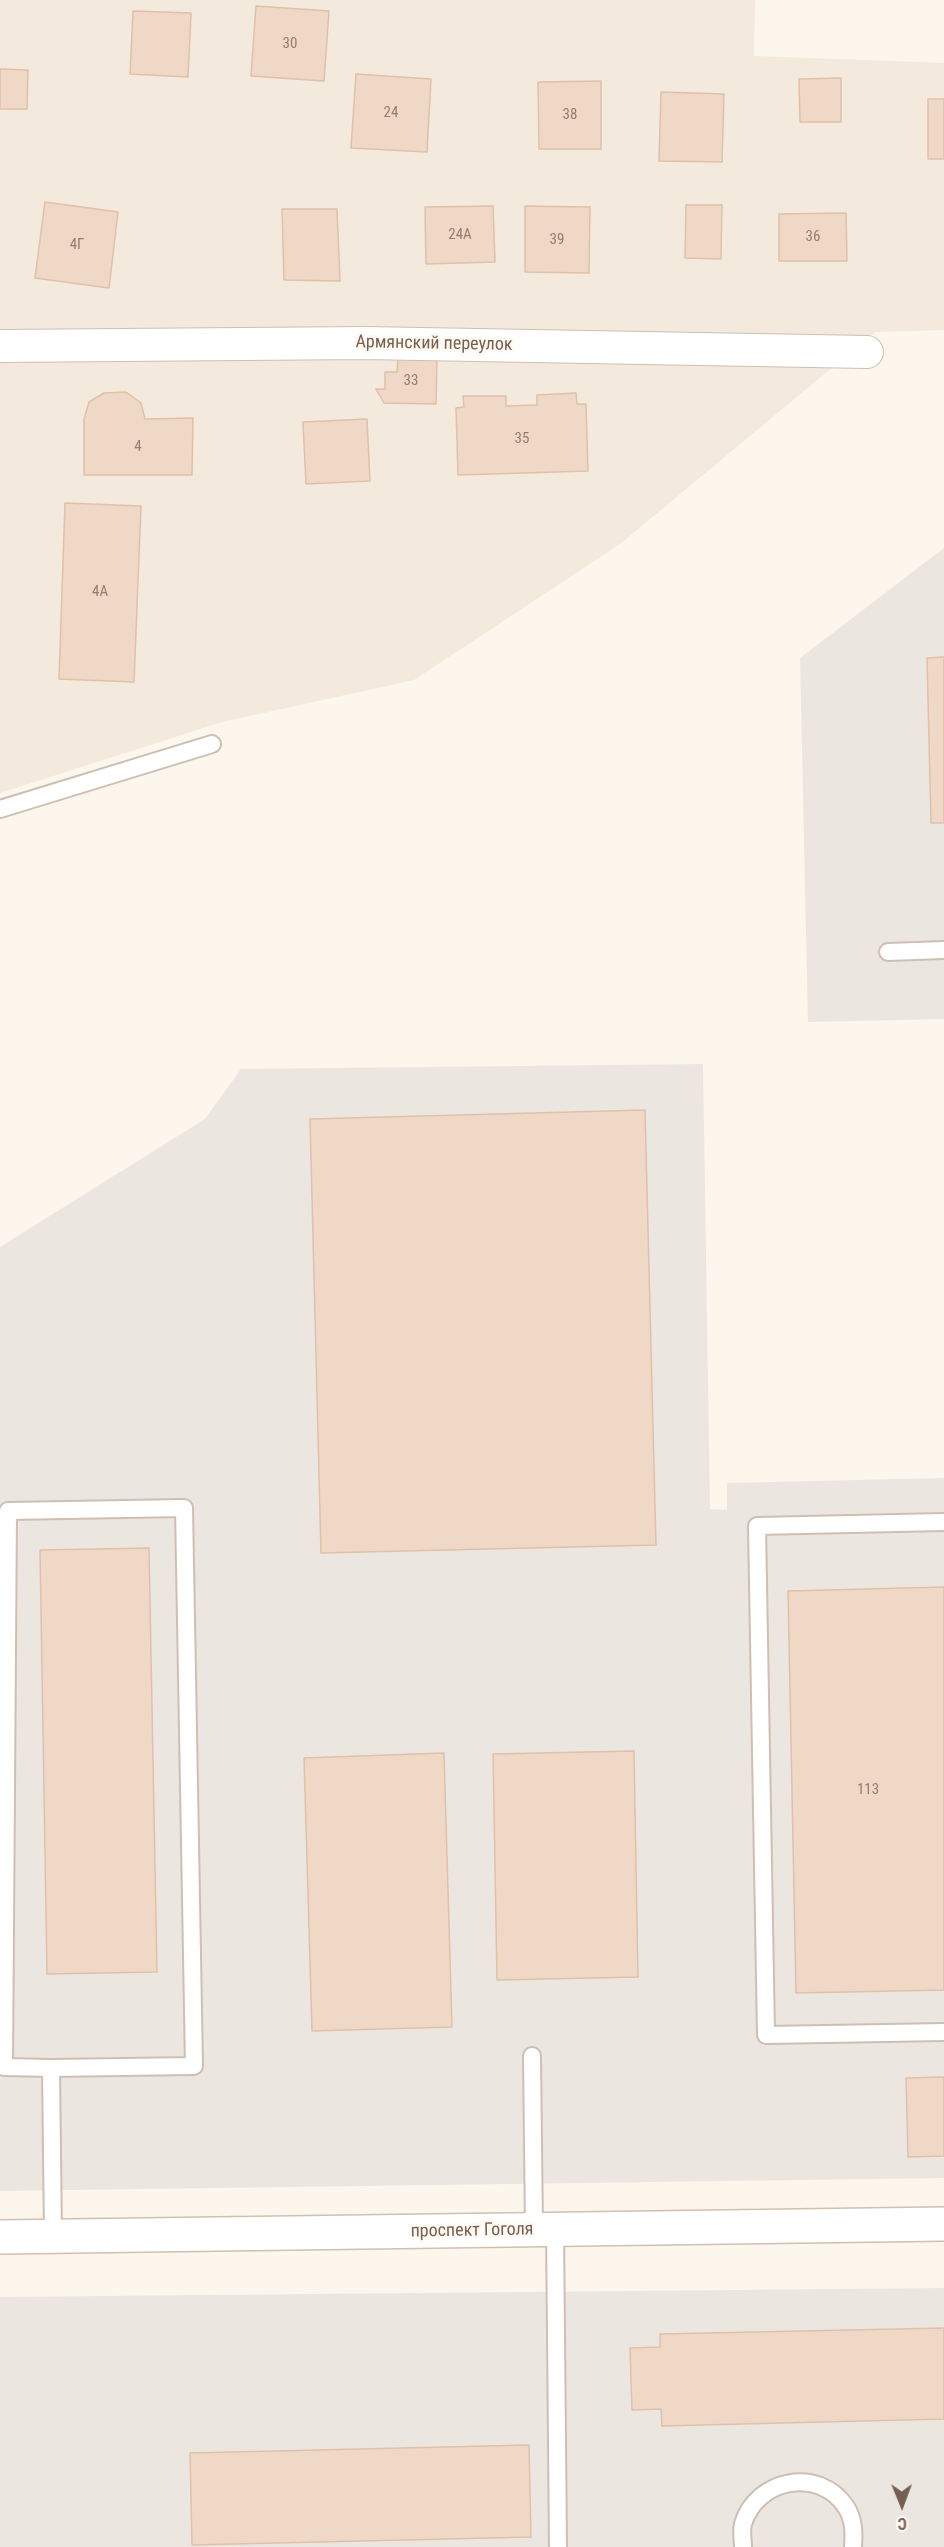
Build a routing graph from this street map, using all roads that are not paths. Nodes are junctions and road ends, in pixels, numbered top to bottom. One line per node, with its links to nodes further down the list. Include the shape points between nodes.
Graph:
1 (0, 346): 2 (street, Армянский переулок, via 365,343)
2 (867, 352)
3 (212, 744): 4 (lane)
4 (0, 809)
5 (944, 950): 6 (lane)
6 (888, 952)
7 (944, 1522): 8 (lane, via 757,1526 766,2035)
8 (944, 2032)
9 (532, 2056): 12 (lane)
10 (51, 2068): 10 (lane, via 4,2067 8,1511 184,1508 194,2066); 13 (lane)
11 (944, 2224): 12 (street, проспект Гоголя)
12 (544, 2230): 13 (street, проспект Гоголя); 15 (lane)
13 (53, 2236): 14 (street, проспект Гоголя)
14 (0, 2237)
15 (558, 2547)
16 (743, 2547): 17 (lane, via 743,2525 752,2505 768,2489 788,2482 810,2482 830,2491 846,2507 854,2527)
17 (854, 2547)

